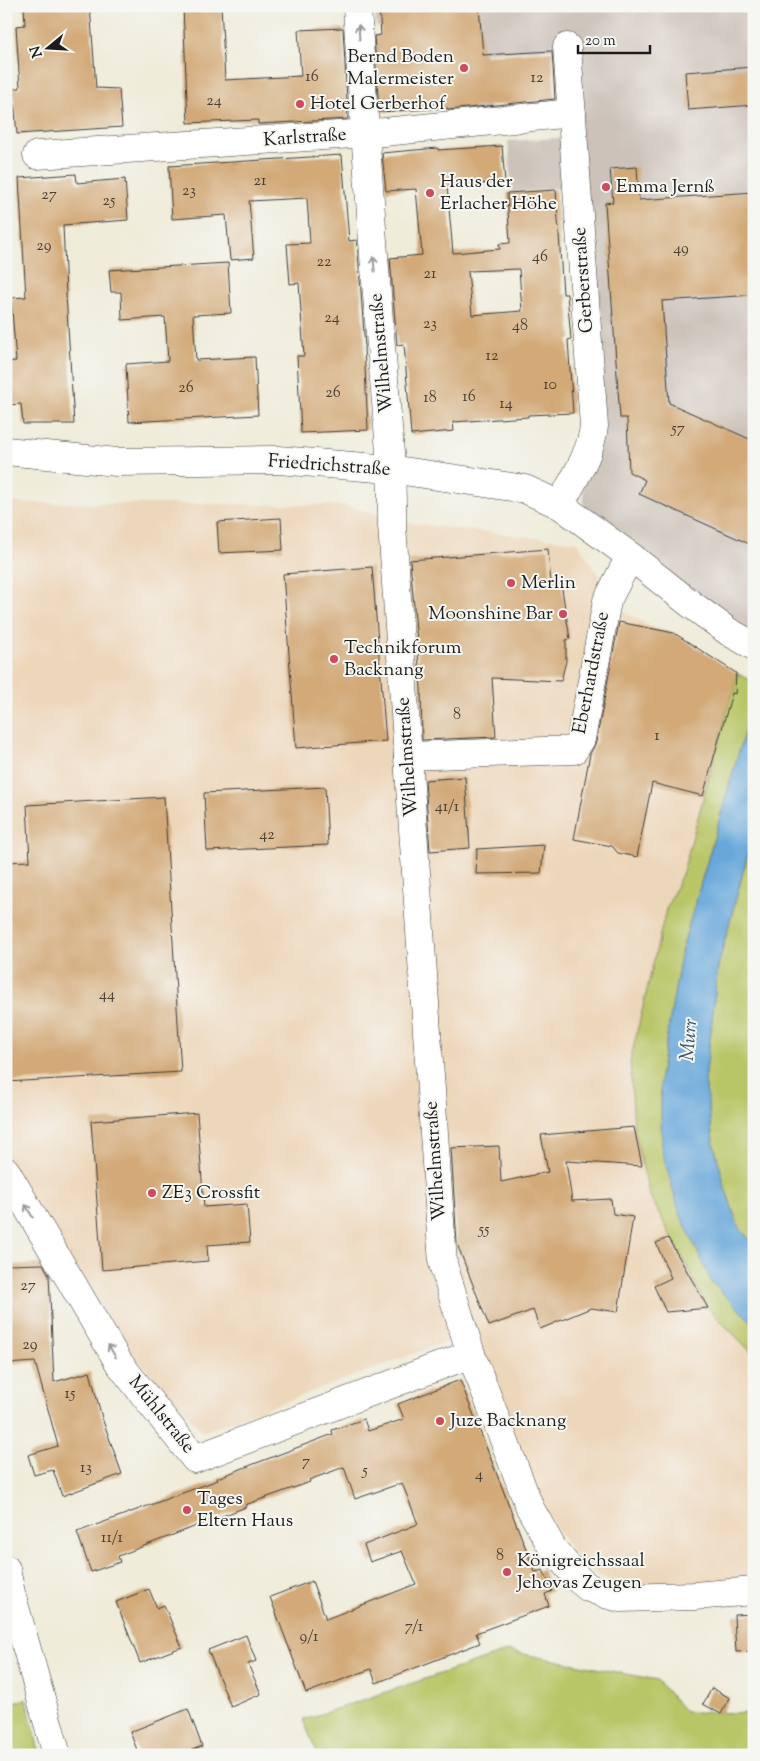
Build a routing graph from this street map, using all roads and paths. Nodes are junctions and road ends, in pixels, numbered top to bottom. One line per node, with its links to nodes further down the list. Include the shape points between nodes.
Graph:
1 (357, 6): 4 (street, Wilhelmstraße, one-way to 1)
2 (567, 47): 3 (street, Gerberstraße)
3 (572, 113): 4 (street, Karlstraße); 8 (street, Gerberstraße, via 594,426 593,437 579,470)
4 (364, 134): 5 (street, Karlstraße); 7 (street, Wilhelmstraße, one-way to 4)
5 (37, 155)
6 (6, 451): 7 (street, Friedrichstraße, via 117,462 278,460)
7 (390, 469): 8 (street, Friedrichstraße, via 525,490); 11 (street, Wilhelmstraße)
8 (560, 505): 9 (street, Friedrichstraße)
9 (630, 556): 10 (street, Friedrichstraße, via 729,632); 11 (street, Eberhardstraße, via 606,601 581,739 574,750)
10 (754, 646)
11 (408, 756): 13 (street, Wilhelmstraße, via 443,1264)
12 (6, 1171): 13 (street, Mühlstraße, one-way to 12, via 195,1459 119,1363)
13 (471, 1354): 15 (street, Wilhelmstraße, via 530,1508 553,1549 579,1580 590,1588 620,1598)
14 (6, 1568): 16 (street)
15 (754, 1591)
16 (57, 1755)

